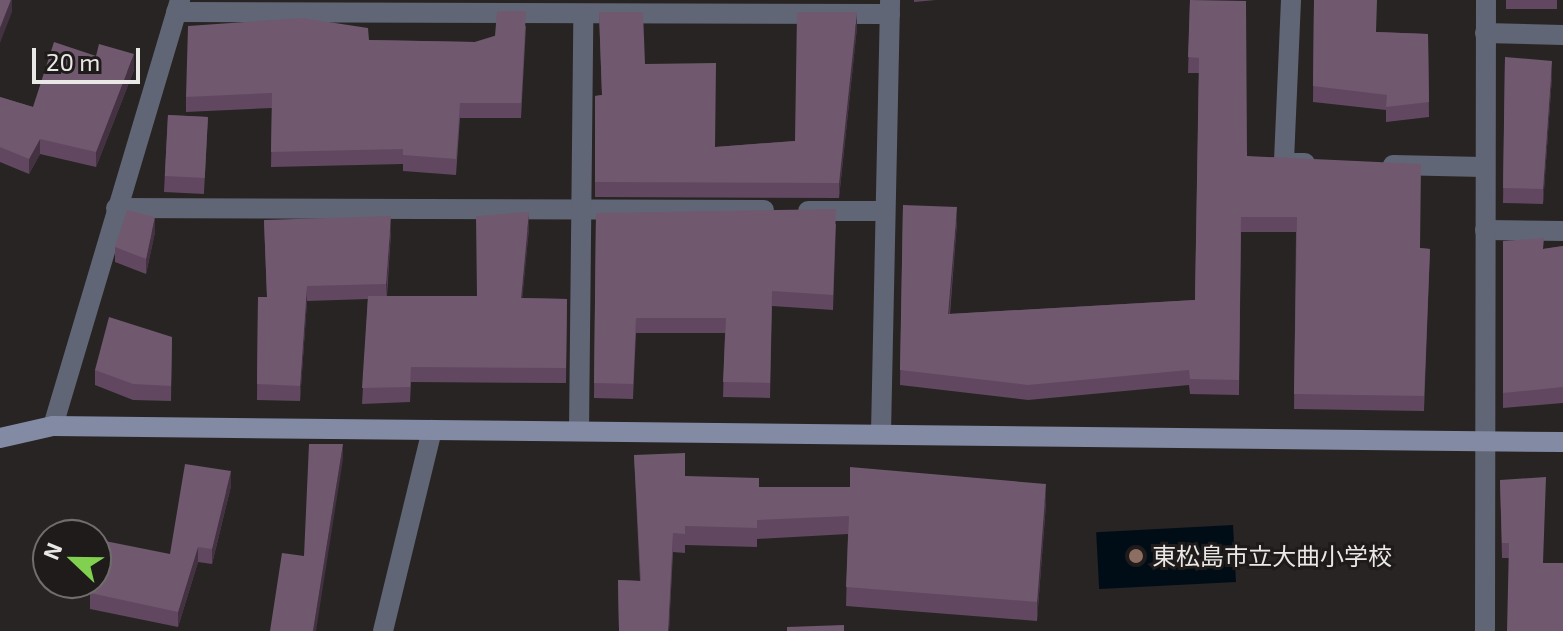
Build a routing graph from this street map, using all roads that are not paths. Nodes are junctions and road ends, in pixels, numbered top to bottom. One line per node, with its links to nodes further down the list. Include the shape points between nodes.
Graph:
1 (1291, 0): 8 (street, via 1284,163)
2 (1486, 0): 6 (street)
3 (178, 6): 5 (street); 11 (street)
4 (890, 7): 5 (street); 13 (street)
5 (583, 18): 12 (street)
6 (1485, 33): 7 (street); 10 (street)
7 (1563, 35)
8 (1330, 164)
9 (1376, 165): 10 (street)
10 (1483, 167): 14 (street)
11 (116, 208): 12 (street); 16 (street)
12 (580, 210): 13 (street); 18 (street)
13 (885, 211): 19 (street)
14 (1485, 230): 15 (street); 21 (street)
15 (1563, 231)
16 (53, 426): 17 (street); 20 (street)
17 (432, 430): 18 (street); 23 (street)
18 (579, 431): 19 (street)
19 (881, 433): 21 (street)
20 (0, 438)
21 (1488, 441): 22 (street); 24 (street)
22 (1563, 442)
23 (383, 631)
24 (1485, 631)

